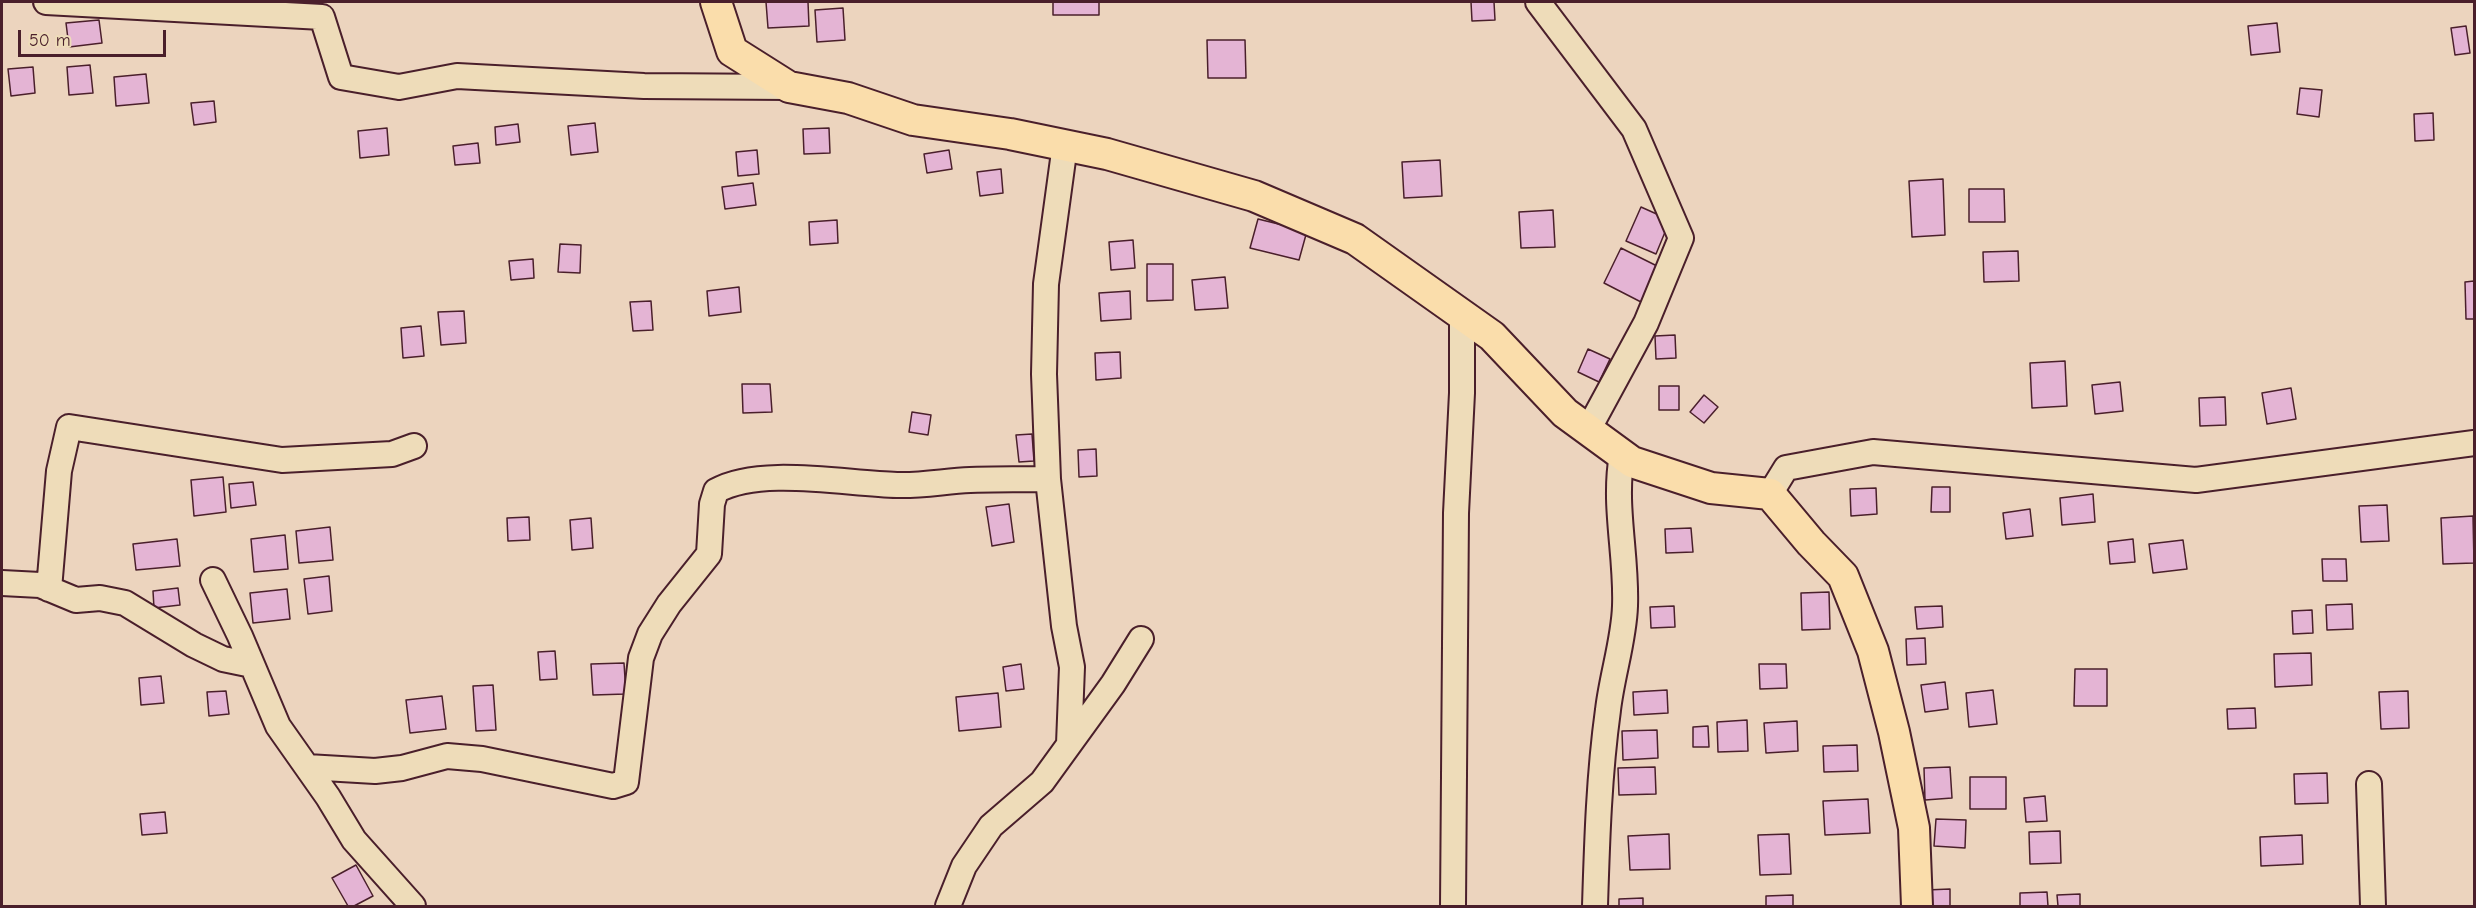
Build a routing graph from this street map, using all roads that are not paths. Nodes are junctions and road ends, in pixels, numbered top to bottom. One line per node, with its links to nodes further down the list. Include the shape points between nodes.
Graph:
1 (46, 2): 4 (street, via 322,17 340,77 399,87 457,76 644,86)
2 (716, 2): 4 (main road, via 732,51)
3 (1538, 2): 7 (street, via 1634,129 1681,238 1646,322)
4 (789, 87): 5 (main road, via 848,98 914,120)
5 (1065, 145): 6 (main road, via 1254,196 1355,238); 11 (street, via 1046,284)
6 (1462, 314): 7 (main road, via 1492,336 1565,413); 23 (street)
7 (1588, 430): 10 (main road)
8 (2475, 443): 12 (street, via 2196,480 1874,452 1786,468)
9 (414, 446): 15 (street, via 392,454 282,459 69,427 59,471)
10 (1622, 455): 12 (main road, via 1632,462 1712,488); 24 (street, via 1619,474 1625,606 1607,711)
11 (1048, 479): 18 (street, via 1072,667); 19 (street, via 898,486 819,479 753,479 716,491 709,554 669,604 650,634 641,658 626,782 613,786 482,759 447,756 375,771)
12 (1770, 494): 25 (main road, via 1844,576 1873,651 1914,828)
13 (213, 580): 17 (street)
14 (2, 583): 15 (street)
15 (49, 589): 17 (street, via 76,600 100,598 125,603 194,645 223,659)
16 (1141, 639): 18 (street)
17 (252, 665): 19 (street, via 278,726)
18 (1069, 744): 22 (street, via 1042,782 991,826 964,866)
19 (307, 767): 21 (street, via 354,840)
20 (2369, 784): 26 (street)
21 (413, 906)
22 (948, 906)
23 (1453, 906)
24 (1595, 906)
25 (1917, 906)
26 (2373, 906)

